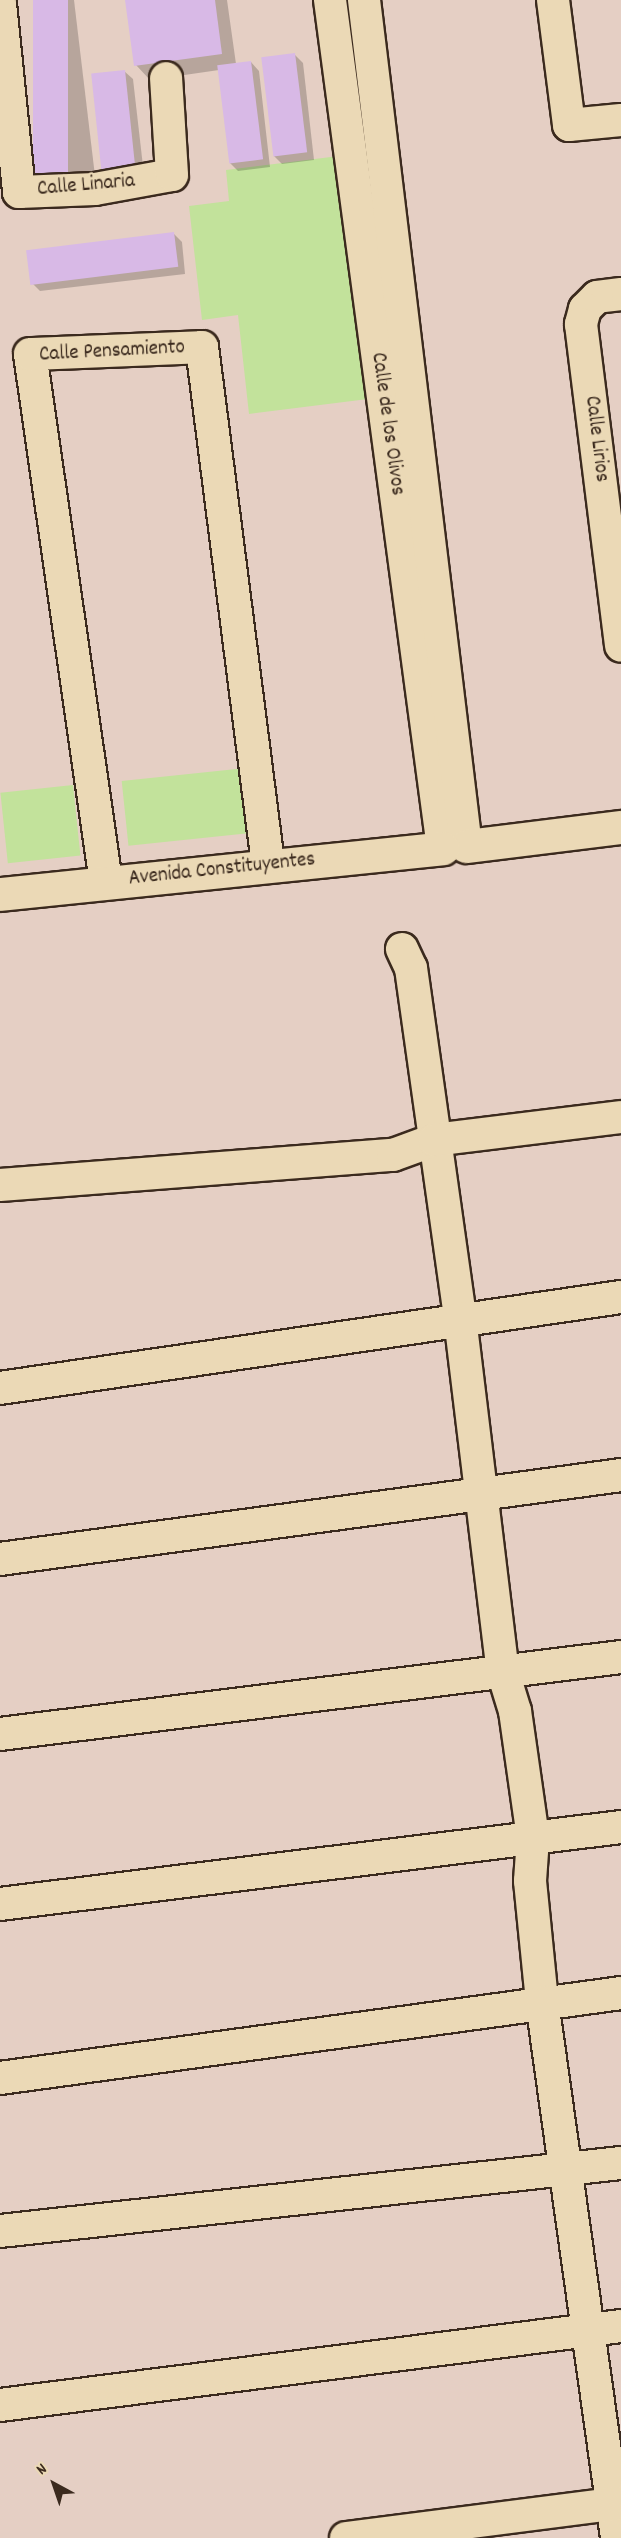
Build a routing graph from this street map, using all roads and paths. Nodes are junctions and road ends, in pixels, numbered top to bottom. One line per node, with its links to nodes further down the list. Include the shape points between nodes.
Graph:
1 (330, 0): 10 (street, Calle de los Olivos)
2 (364, 0): 10 (street, Calle de los Olivos)
3 (553, 0): 6 (street, via 569,125)
4 (0, 4): 5 (street, Calle Linaria, via 19,192 95,189 172,175)
5 (166, 78)
6 (621, 120)
7 (621, 294): 8 (street, Calle Lirios, via 597,297 585,309 582,324)
8 (621, 646)
9 (621, 827): 10 (main road, Avenida Constituyentes)
10 (454, 847): 11 (main road, Avenida Constituyentes)
11 (268, 864): 12 (main road, Avenida Constituyentes); 12 (street, Calle Pensamiento, via 202,347 30,354)
12 (106, 882): 13 (main road, Avenida Constituyentes)
13 (0, 894)
14 (402, 949): 16 (street, via 411,968)
15 (621, 1117): 16 (street)
16 (434, 1140): 17 (street, via 393,1155); 19 (street)
17 (0, 1185)
18 (621, 1297): 19 (street)
19 (460, 1317): 20 (street); 22 (street)
20 (0, 1388)
21 (621, 1475): 22 (street)
22 (481, 1493): 23 (street); 25 (street)
23 (0, 1559)
24 (621, 1657): 25 (street)
25 (503, 1672): 26 (street); 28 (street, via 515,1711)
26 (0, 1734)
27 (621, 1827): 28 (street)
28 (533, 1838): 29 (street); 31 (street, via 530,1881)
29 (0, 1904)
30 (621, 1994): 31 (street)
31 (542, 2002): 32 (street); 34 (street)
32 (0, 2078)
33 (621, 2163): 34 (street)
34 (567, 2168): 35 (street); 37 (street)
35 (0, 2231)
36 (621, 2326): 37 (street)
37 (589, 2329): 38 (street); 39 (street)
38 (0, 2404)
39 (617, 2503): 40 (street); 41 (street)
40 (346, 2538)
41 (617, 2538)

